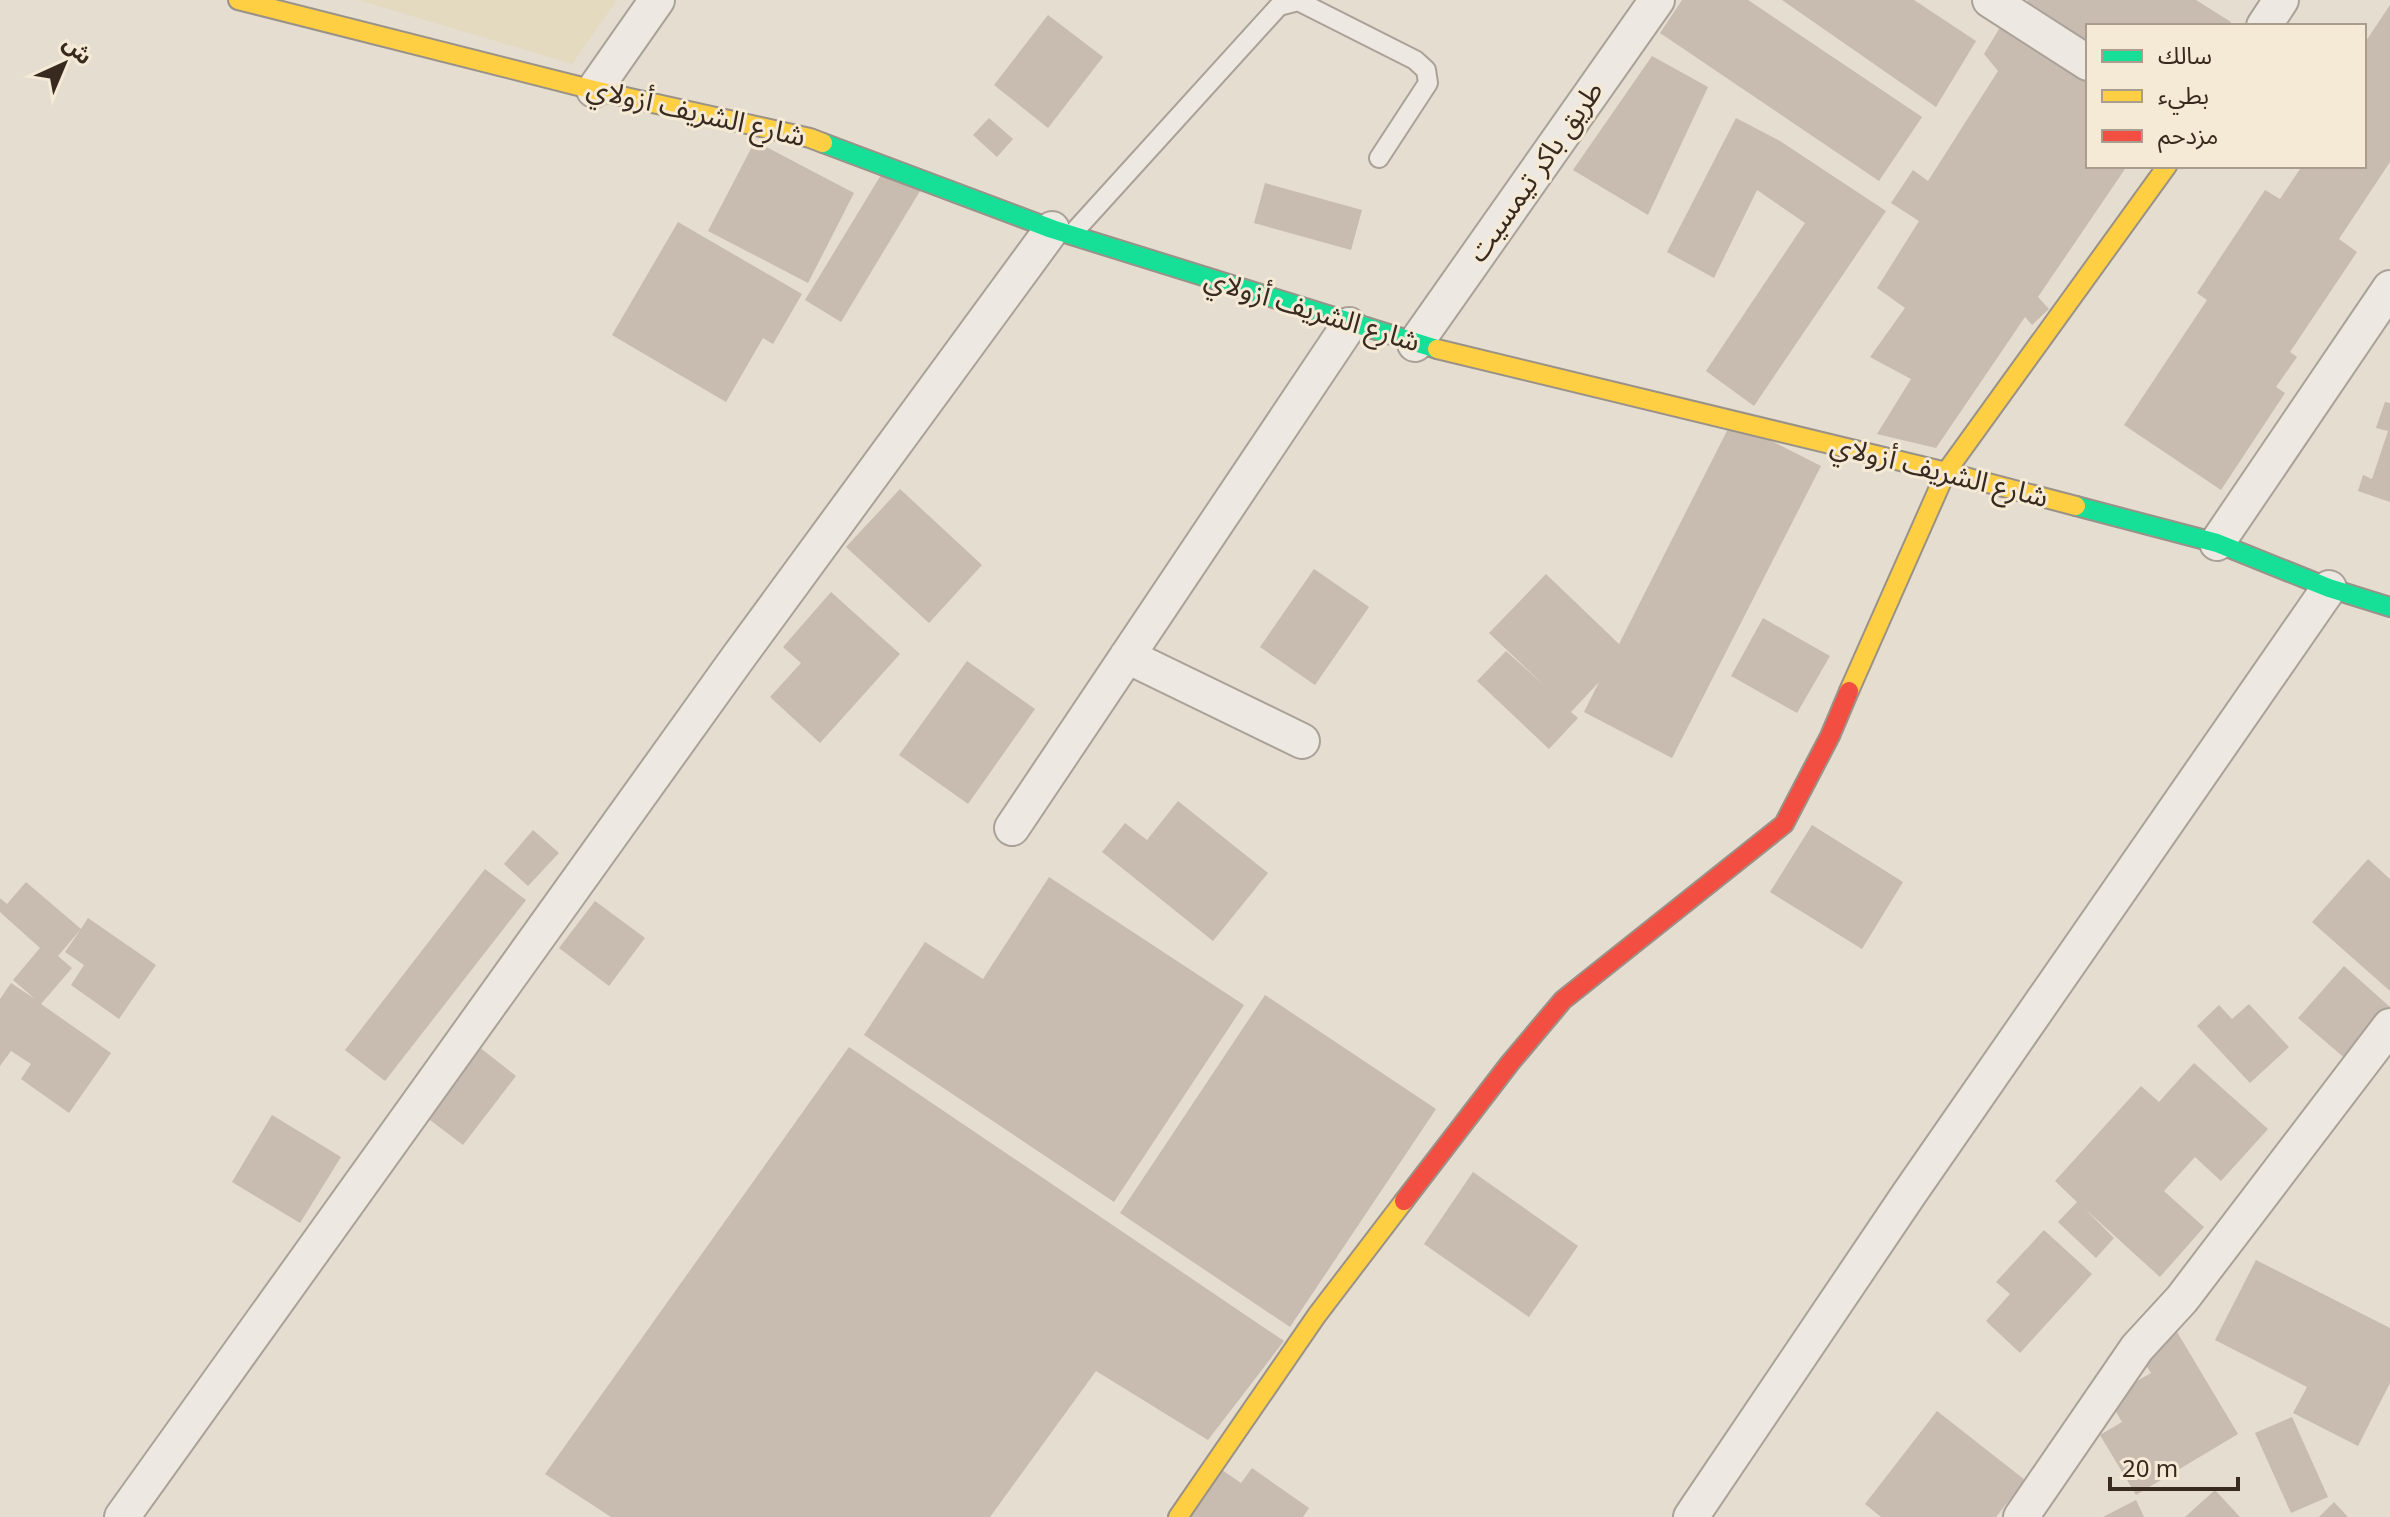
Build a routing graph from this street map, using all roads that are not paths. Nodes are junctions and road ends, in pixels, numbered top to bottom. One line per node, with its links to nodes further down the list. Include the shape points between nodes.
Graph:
1 (238, 0): 8 (street, شارع الشريف أزولاي)
2 (657, 0): 8 (street)
3 (1657, 0): 15 (street, طريق باكر تيمسيت)
4 (1990, 0): 7 (street)
5 (2281, 0): 6 (street)
6 (2265, 24)
7 (2086, 62)
8 (594, 90): 11 (street, شارع الشريف أزولاي, via 810,138)
9 (1379, 158): 11 (lane, via 1428,83 1426,70 1298,1 1279,6)
10 (2166, 168): 16 (street)
11 (1062, 231): 13 (street, شارع الشريف أزولاي); 24 (street, via 737,659)
12 (2390, 288): 14 (street)
13 (1349, 325): 15 (street, شارع الشريف أزولاي); 20 (street)
14 (2379, 325): 17 (street)
15 (1415, 344): 16 (street, شارع الشريف أزولاي)
16 (1946, 472): 17 (street, شارع الشريف أزولاي); 25 (street, via 1830,736 1784,824 1563,1000 1317,1315)
17 (2217, 543): 18 (street, شارع الشريف أزولاي)
18 (2329, 588): 19 (street, شارع الشريف أزولاي); 26 (street)
19 (2390, 607)
20 (1127, 656): 21 (street); 22 (street)
21 (1302, 741)
22 (1012, 828)
23 (2390, 1026): 27 (street, via 2182,1299 2137,1348)
24 (122, 1517)
25 (1178, 1517)
26 (1691, 1517)
27 (2021, 1517)

